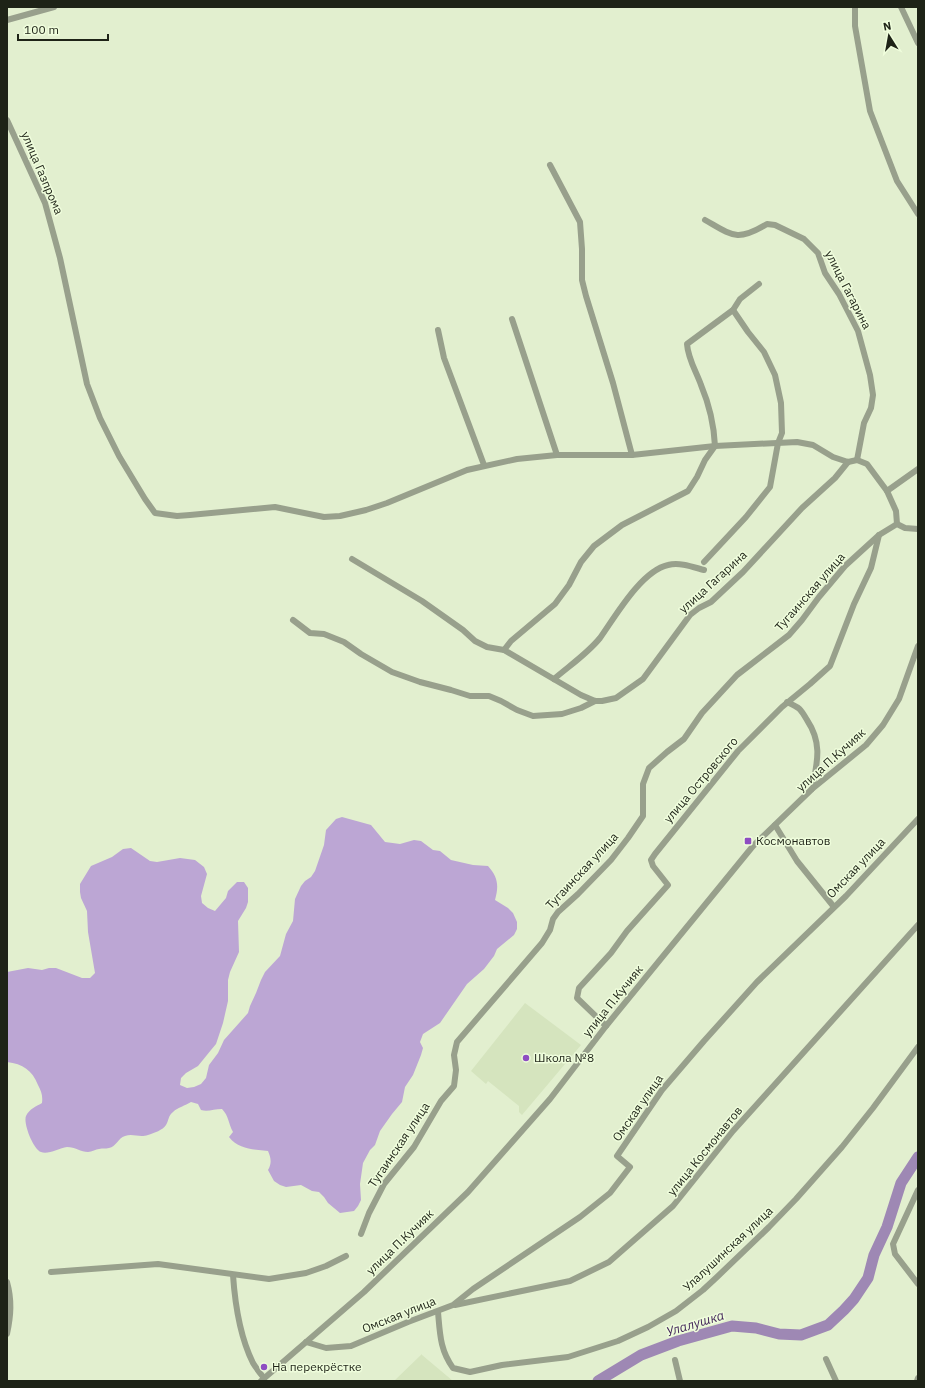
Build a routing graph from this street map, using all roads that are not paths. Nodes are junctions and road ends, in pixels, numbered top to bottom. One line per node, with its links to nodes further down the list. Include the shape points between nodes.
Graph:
1 (54, 7): 4 (street)
2 (855, 7): 8 (street, via 855,26 870,111 897,181)
3 (901, 7): 5 (street)
4 (7, 20)
5 (918, 43)
6 (7, 120): 20 (street, улица Газпрома, via 45,203 60,258 87,384 119,456 155,513 178,516 275,506 324,517 340,516 387,503 442,479)
7 (550, 165): 17 (street, via 580,222 582,280)
8 (918, 214)
9 (705, 220): 18 (street, улица Гагарина, via 731,235 738,236 767,224 775,225 804,239 818,254 825,273 858,331 870,375 873,395 871,408 864,423)
10 (759, 284): 11 (street, via 740,299)
11 (733, 310): 14 (street, via 764,352 775,375 781,403 782,433); 15 (street, via 687,344 687,353 708,406)
12 (512, 319): 16 (street)
13 (438, 330): 20 (street, via 444,358)
14 (778, 443): 15 (street); 19 (street, via 797,442 813,445 833,457); 27 (street, via 770,487)
15 (715, 446): 17 (street); 31 (street, via 688,491 622,525 594,546 555,604)
16 (557, 455): 17 (street); 20 (street)
17 (632, 455)
18 (857, 460): 19 (street); 22 (street, via 867,464)
19 (848, 462): 33 (street, улица Гагарина, via 743,572 711,602 690,615 642,680 616,698)
20 (484, 465)
21 (918, 468): 22 (street)
22 (887, 491): 23 (street, via 896,511)
23 (897, 524): 24 (street); 25 (street, Тугаинская улица)
24 (918, 530)
25 (879, 535): 34 (street, улица Островского, via 871,568 830,666); 43 (street, Тугаинская улица, via 845,566 790,635 737,675 702,713 684,739 649,768 643,784 644,816 611,860 558,912 542,943 457,1042 454,1055 454,1086 441,1101 414,1147 384,1184)
26 (352, 559): 31 (street, via 422,601 475,640 487,647)
27 (704, 562)
28 (704, 570): 32 (street, via 688,565 668,565 652,572 625,601 599,639)
29 (293, 620): 33 (street, улица Гагарина, via 310,632 324,634 344,642 392,672 470,696 489,696 533,716 562,714)
30 (918, 646): 35 (street, улица П.Кучияк, via 900,699 883,725 866,745)
31 (504, 650): 32 (street)
32 (554, 679): 33 (street)
33 (595, 701)
34 (787, 702): 35 (street, via 799,707 812,727 818,743); 40 (street, улица Островского, via 738,751 651,860 652,866 668,885 579,988 576,998)
35 (812, 790): 37 (street, улица П.Кучияк)
36 (918, 819): 38 (street, Омская улица)
37 (775, 824): 38 (street, via 797,861); 40 (street, улица П.Кучияк, via 753,846)
38 (834, 907): 49 (street, Омская улица, via 757,982 662,1090 617,1156 630,1167 610,1193)
39 (918, 924): 49 (street, улица Космонавтов, via 733,1131 673,1206 609,1262 570,1281)
40 (606, 1026): 52 (street, улица П.Кучияк, via 550,1099 468,1192 364,1292)
41 (918, 1047): 50 (street, Улалушинская улица, via 842,1147 769,1227 703,1290 648,1328 568,1358 502,1364 470,1372 453,1368 446,1358 441,1343)
42 (918, 1190): 48 (street, via 893,1244 895,1254)
43 (361, 1234)
44 (346, 1256): 46 (street, via 306,1272 268,1279)
45 (51, 1272): 46 (street, via 158,1264)
46 (233, 1275): 56 (street, via 243,1338)
47 (7, 1282): 51 (street, via 11,1314)
48 (918, 1284)
49 (454, 1305): 50 (street, Омская улица)
50 (438, 1312): 52 (street, Омская улица, via 350,1346 326,1348)
51 (7, 1334)
52 (306, 1342): 56 (street, улица П.Кучияк)
53 (826, 1359): 58 (street)
54 (675, 1360): 57 (street)
55 (918, 1378): 59 (street)
56 (262, 1380)
57 (680, 1381)
58 (836, 1381)
59 (917, 1381)

